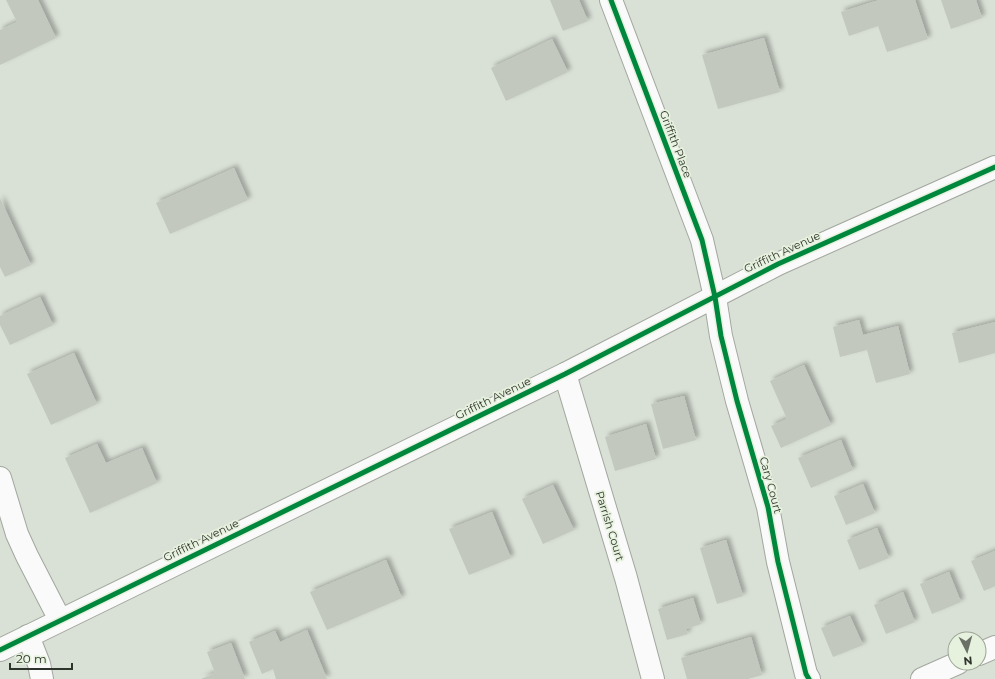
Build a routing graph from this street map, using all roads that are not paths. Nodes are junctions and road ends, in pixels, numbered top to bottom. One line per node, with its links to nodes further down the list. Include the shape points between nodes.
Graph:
1 (611, 0): 3 (street, Griffith Place, via 702,240)
2 (995, 166): 3 (street, Griffith Avenue, via 778,264)
3 (715, 297): 4 (street, Griffith Avenue); 12 (street, Cary Court, via 736,401 768,507 778,562)
4 (565, 374): 6 (street, Griffith Avenue); 11 (street, Parrish Court, via 626,578)
5 (0, 478): 6 (street, via 17,534)
6 (60, 620): 7 (street, Griffith Avenue)
7 (28, 636): 8 (street, Griffith Avenue); 10 (street)
8 (0, 650)
9 (947, 668): 13 (street)
10 (42, 679)
11 (653, 679)
12 (809, 679)
13 (922, 679)

